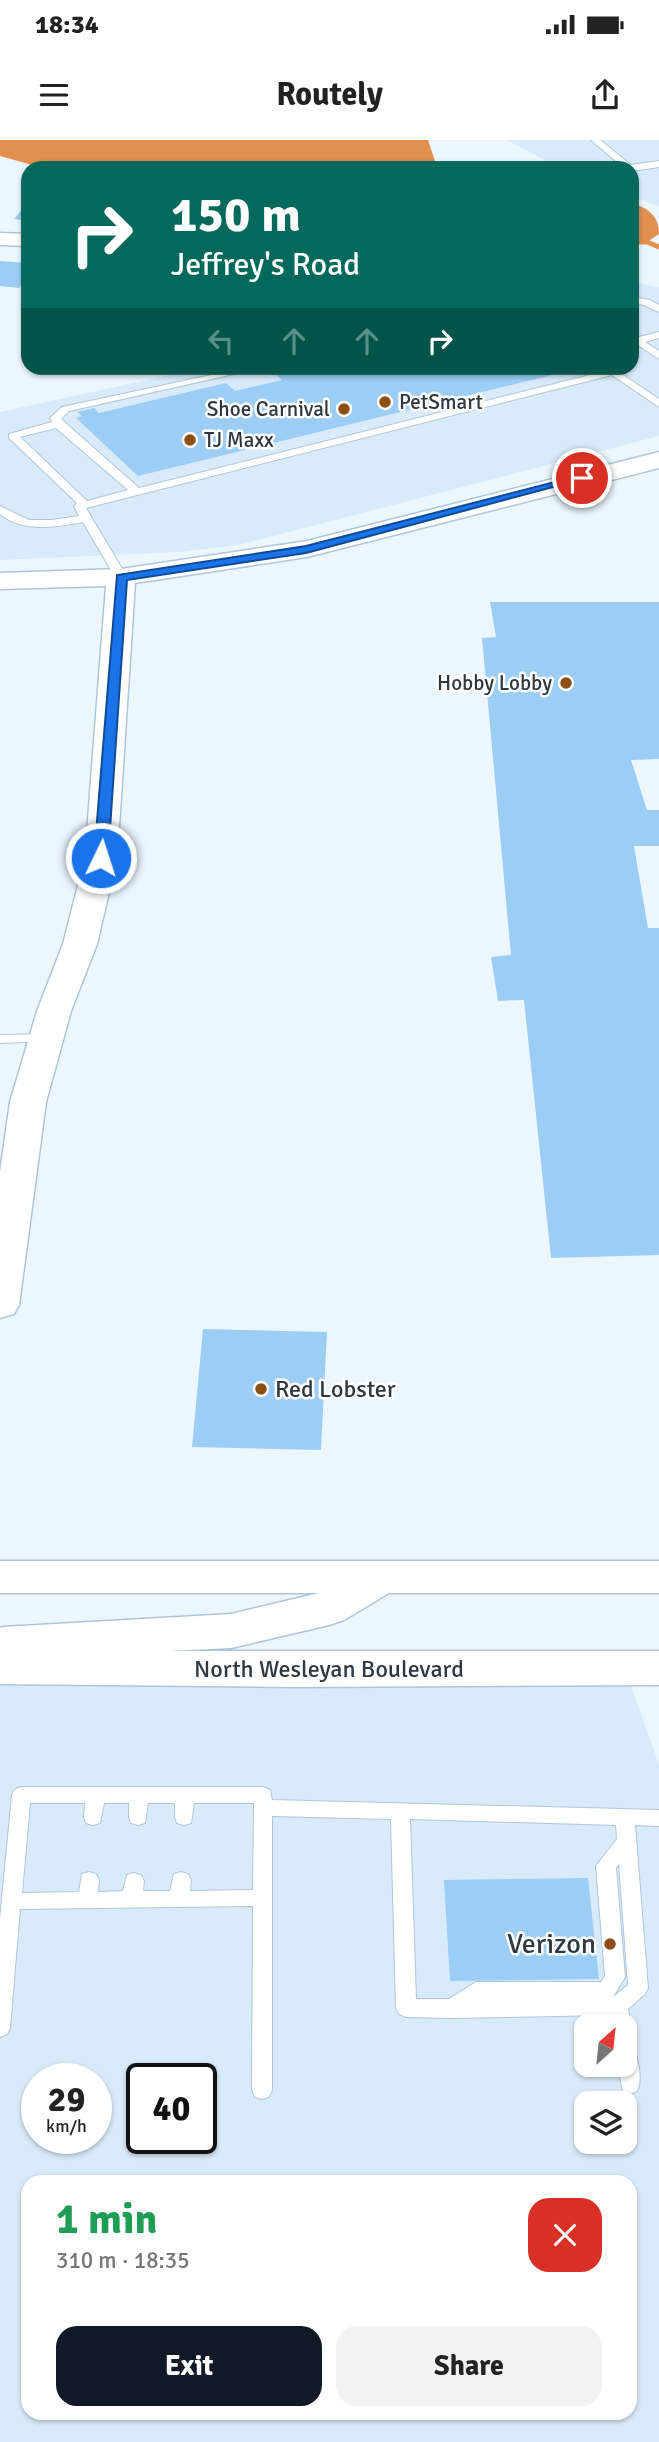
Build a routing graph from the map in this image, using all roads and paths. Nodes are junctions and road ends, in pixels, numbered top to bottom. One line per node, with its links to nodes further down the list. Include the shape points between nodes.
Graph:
1 (594, 140): 2 (lane)
2 (622, 161)
3 (659, 164): 4 (lane)
4 (645, 166): 5 (lane); 6 (lane)
5 (639, 167)
6 (659, 175)
7 (0, 239): 8 (street)
8 (21, 240)
9 (639, 301): 10 (lane)
10 (659, 309)
11 (659, 335): 12 (lane)
12 (639, 338)
13 (639, 342): 14 (lane)
14 (659, 356)
15 (224, 375): 21 (lane, via 66,409 57,414)
16 (592, 375): 23 (lane)
17 (618, 375): 19 (lane)
18 (659, 388): 19 (lane)
19 (643, 392): 20 (lane)
20 (659, 404)
21 (58, 424): 23 (lane); 24 (lane, via 13,436)
22 (659, 460): 26 (main road, via 306,549)
23 (138, 493): 24 (lane)
24 (85, 511): 25 (lane, via 53,524 16,521); 26 (lane)
25 (2, 513)
26 (121, 577): 27 (main road); 28 (main road, via 101,858 80,944)
27 (0, 581)
28 (46, 1038): 29 (lane); 30 (main road, via 28,1102)
29 (0, 1039)
30 (0, 1305)
31 (0, 1577): 32 (main road)
32 (382, 1577): 33 (main road); 34 (main road, via 328,1608 231,1631)
33 (659, 1577)
34 (0, 1644)
35 (0, 1667): 36 (main road, North Wesleyan Boulevard, via 296,1671)
36 (659, 1668)
37 (95, 1795): 38 (lane); 42 (lane); 51 (lane, via 21,1795)
38 (139, 1795): 39 (lane); 43 (lane)
39 (185, 1795): 40 (lane, via 263,1796); 44 (lane)
40 (263, 1808): 41 (lane); 49 (lane)
41 (400, 1811): 45 (lane); 52 (lane, via 406,2008)
42 (93, 1817)
43 (138, 1817)
44 (184, 1817)
45 (625, 1817): 46 (lane); 47 (lane)
46 (659, 1818)
47 (627, 1841): 52 (lane, via 606,1866 615,1977 606,1991 476,1991); 54 (lane, via 638,1988)
48 (89, 1880): 50 (lane)
49 (262, 1898): 50 (lane, via 133,1890); 58 (lane)
50 (88, 1900): 51 (lane)
51 (12, 1901): 55 (lane)
52 (451, 2009): 53 (lane)
53 (574, 2014)
54 (620, 2014)
55 (0, 2028)
56 (630, 2077): 57 (lane)
57 (631, 2085)
58 (262, 2091)

